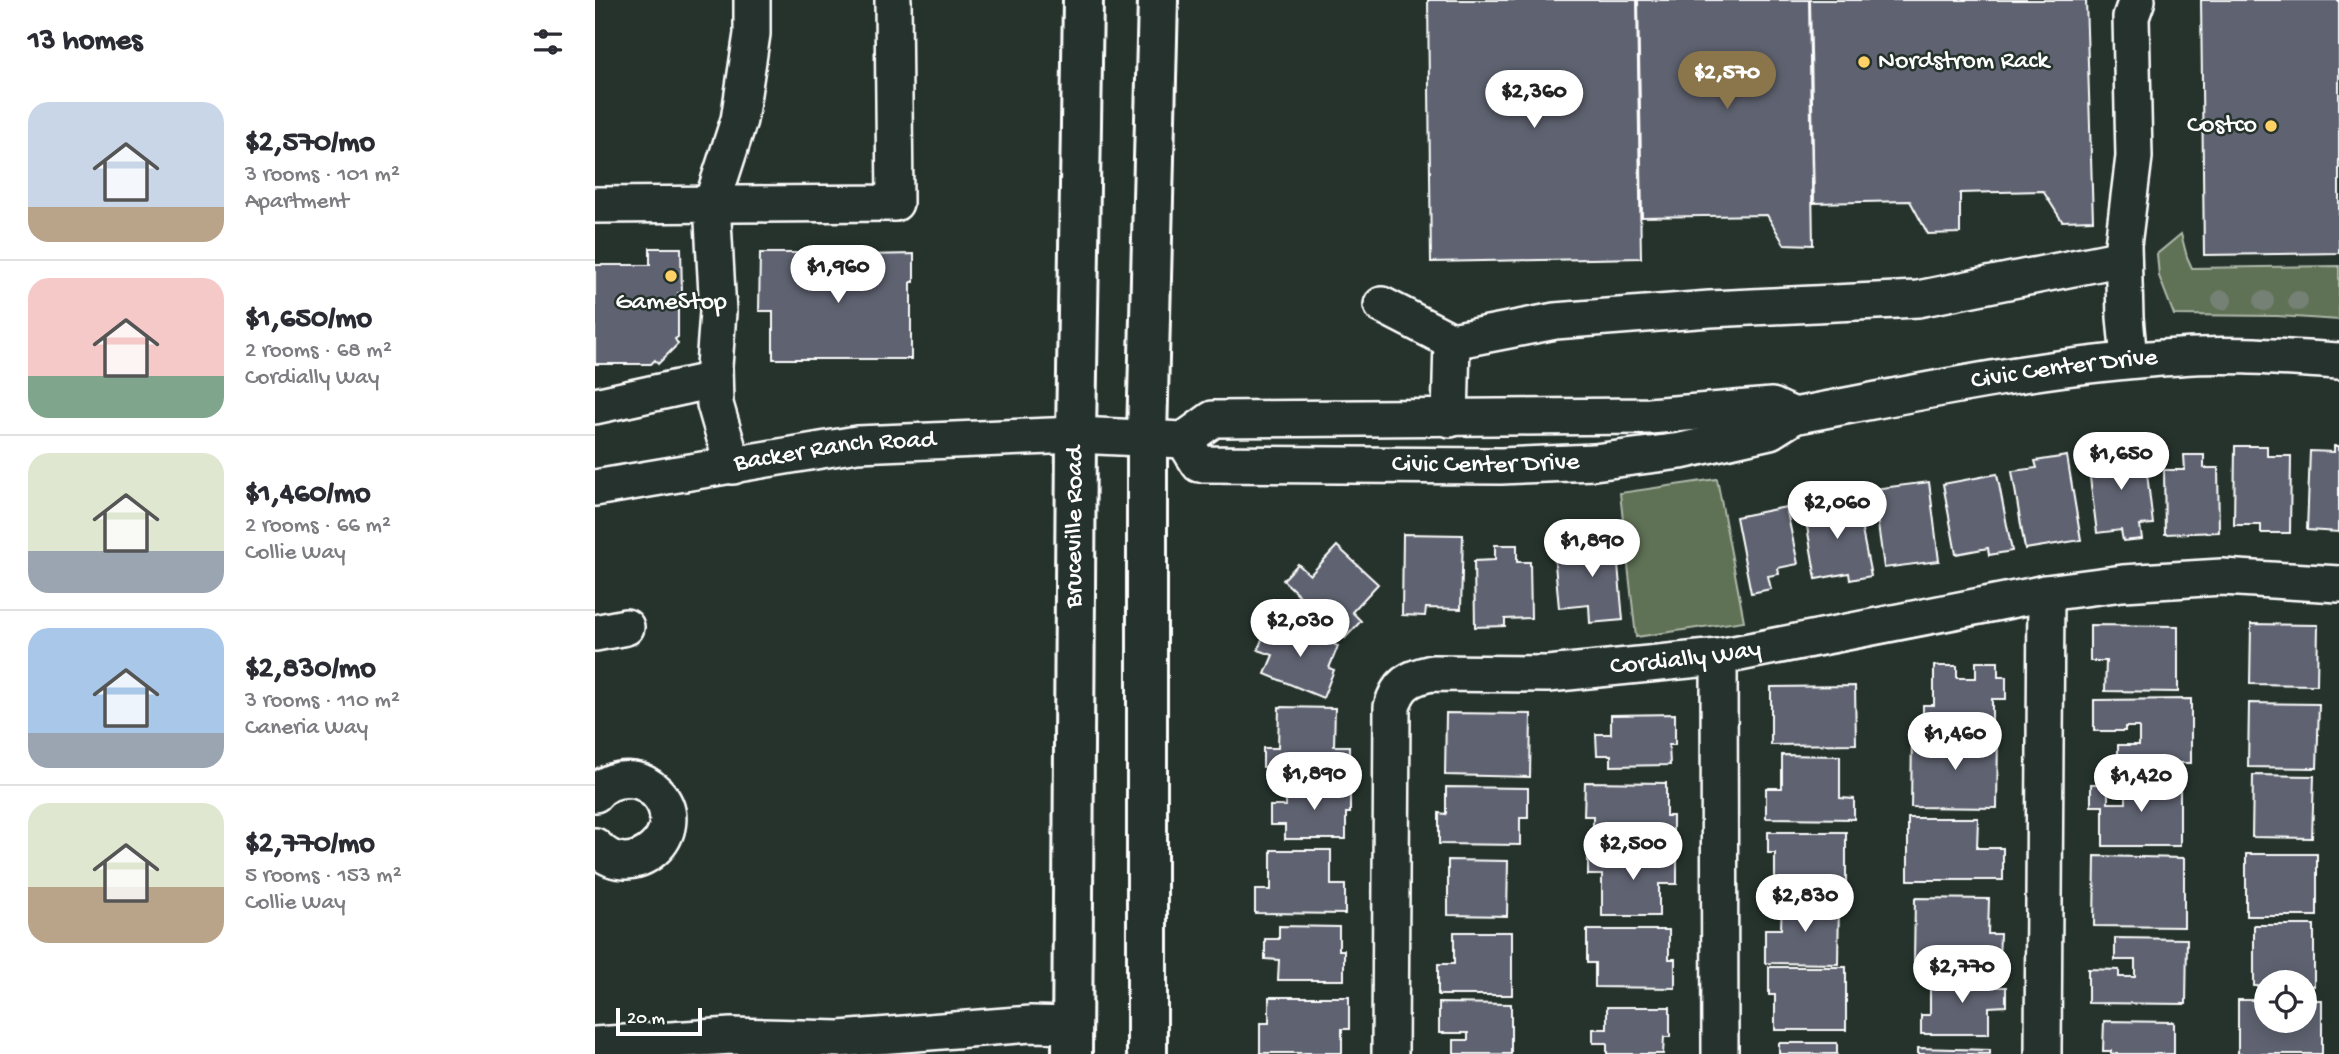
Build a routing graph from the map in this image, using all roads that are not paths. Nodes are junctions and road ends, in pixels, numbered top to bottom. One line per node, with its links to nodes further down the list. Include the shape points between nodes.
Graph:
1 (753, 0): 8 (street, via 753,34 739,120)
2 (893, 0): 8 (street, via 895,203)
3 (1083, 0): 19 (main road, Bruceville Road)
4 (1145, 0): 7 (main road)
5 (1158, 0): 7 (main road)
6 (2137, 0): 10 (street, via 2131,16 2134,157)
7 (1157, 52): 20 (main road)
8 (712, 203): 9 (street); 15 (street, via 718,312)
9 (595, 205)
10 (2123, 258): 12 (street, via 1918,299 1555,321); 13 (street)
11 (1382, 304): 12 (street)
12 (1452, 341): 18 (street)
13 (2129, 360): 14 (street, Civic Center Drive, via 2182,356); 17 (street, Civic Center Drive, via 2030,372)
14 (2339, 361)
15 (714, 380): 16 (street); 21 (street, via 715,404)
16 (595, 406)
17 (1794, 416): 18 (street, Civic Center Drive, via 1772,406 1649,416); 20 (street, Civic Center Drive, via 1770,431 1681,451 1594,462 1501,466 1199,464)
18 (1450, 419): 20 (street, Civic Center Drive, via 1213,419)
19 (1076, 435): 20 (street); 21 (street, Backer Ranch Road, via 857,444); 28 (main road, Bruceville Road)
20 (1165, 439): 30 (main road)
21 (733, 466): 22 (street, Backer Ranch Road)
22 (595, 488)
23 (2339, 584): 24 (street, Cordially Way, via 2222,577)
24 (2046, 593): 25 (street, Cordially Way); 33 (street)
25 (1719, 657): 31 (street, Cordially Way, via 1548,674 1432,673 1402,683 1392,708); 32 (street)
26 (595, 794): 27 (street, via 611,782 638,780 659,795 668,821 659,846 635,860 609,857)
27 (595, 846)
28 (1072, 1040): 29 (street, via 1031,1024 840,1039 731,1036)
29 (595, 1045)
30 (1147, 1054)
31 (1390, 1054)
32 (1720, 1054)
33 (2043, 1054)

